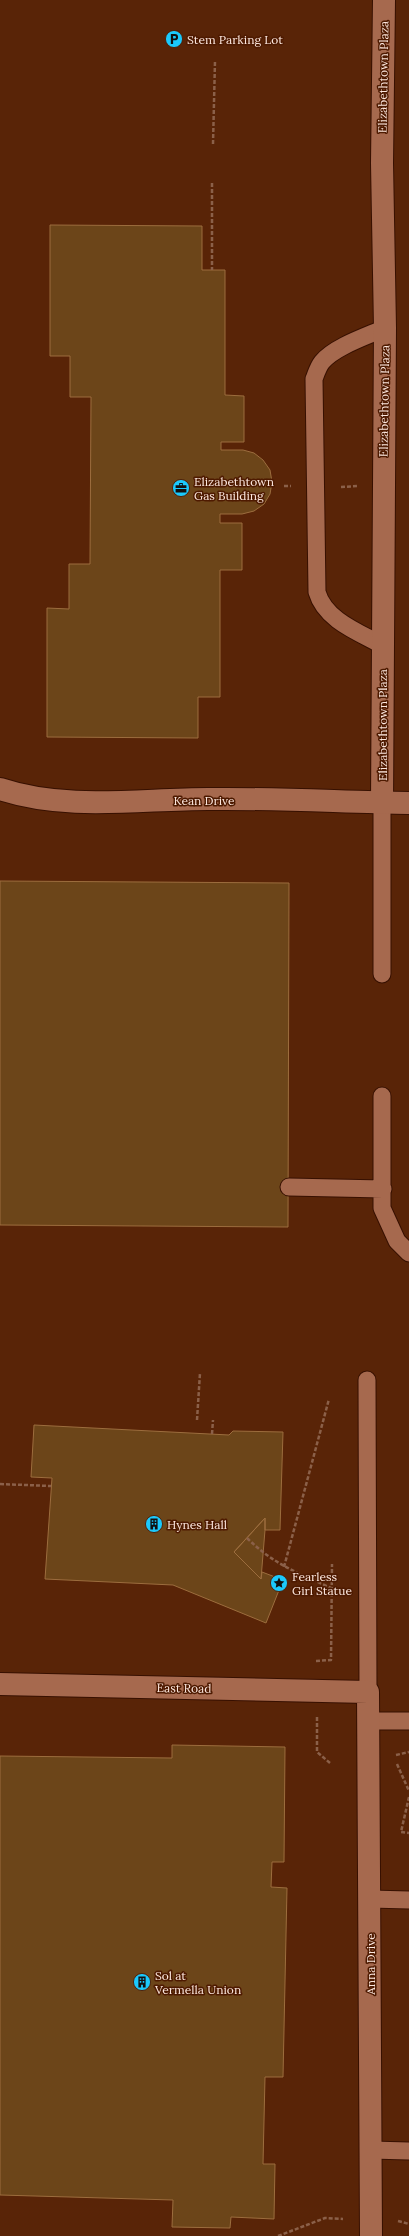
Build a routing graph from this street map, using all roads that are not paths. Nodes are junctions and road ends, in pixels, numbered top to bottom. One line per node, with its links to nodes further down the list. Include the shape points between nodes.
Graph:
1 (384, 0): 2 (street, Elizabethtown Plaza, via 382,163)
2 (385, 328): 3 (street, Elizabethtown Plaza); 3 (lane, via 326,358 314,379 317,592 320,602 328,612 351,629)
3 (382, 645): 5 (street, Elizabethtown Plaza)
4 (0, 789): 5 (street, Kean Drive, via 23,796 80,802 209,799)
5 (382, 803): 6 (street, Kean Drive); 7 (lane)
6 (409, 803)
7 (382, 974)
8 (382, 1096): 10 (lane)
9 (289, 1187): 10 (lane)
10 (382, 1189): 11 (lane, via 382,1208 397,1241)
11 (409, 1253)
12 (368, 1380): 14 (lane)
13 (0, 1684): 14 (street, East Road)
14 (368, 1692): 15 (street, Anna Drive)
15 (368, 1721): 16 (lane); 17 (street, Anna Drive)
16 (409, 1721)
17 (370, 1899): 18 (lane); 19 (street, Anna Drive)
18 (409, 1900)
19 (371, 2150): 20 (lane); 21 (street, Anna Drive)
20 (409, 2151)
21 (371, 2228)

